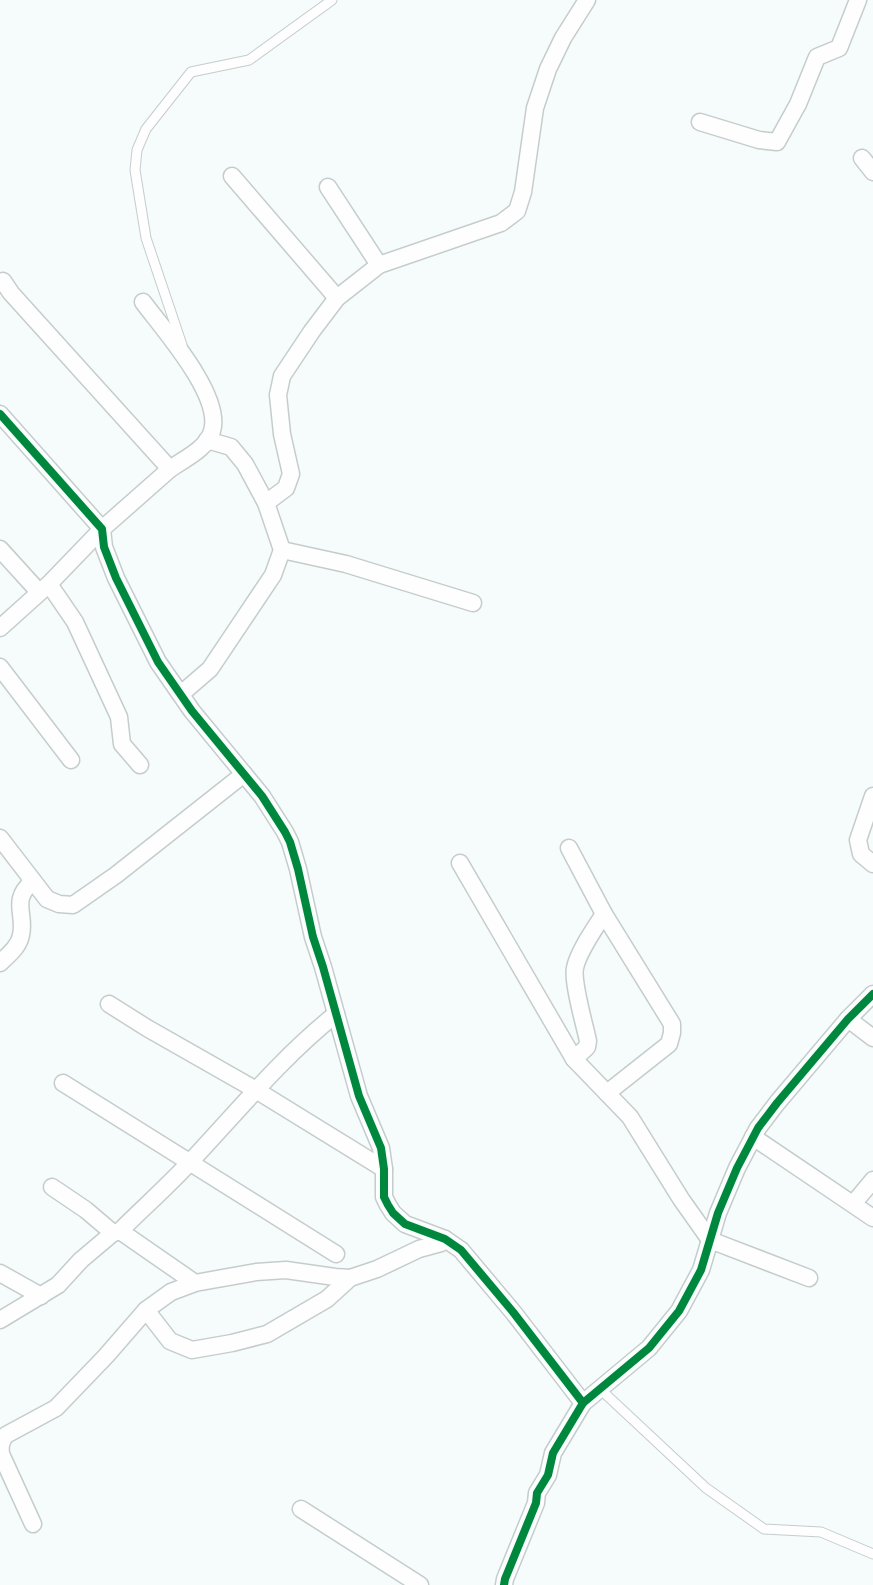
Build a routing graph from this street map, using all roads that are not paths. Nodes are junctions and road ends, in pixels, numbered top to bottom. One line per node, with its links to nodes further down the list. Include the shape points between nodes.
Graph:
1 (332, 0): 13 (lane, via 249,60 191,72 146,129 137,150 135,170 146,238)
2 (587, 0): 9 (street, via 555,53 541,88 517,210 501,223)
3 (858, 0): 4 (street, via 839,48 817,57 798,104 777,142 759,140)
4 (700, 122)
5 (862, 158): 6 (street)
6 (873, 172)
7 (232, 176): 11 (street)
8 (328, 187): 9 (street)
9 (379, 265): 11 (street)
10 (3, 281): 16 (street)
11 (337, 298): 17 (street, via 282,376 278,395 291,474 286,488)
12 (142, 302): 13 (street)
13 (187, 360): 15 (street, via 211,409 213,431)
14 (0, 414): 18 (street)
15 (208, 440): 16 (street); 17 (street, via 231,447 245,464)
16 (170, 470): 18 (street)
17 (266, 503): 20 (street)
18 (102, 529): 21 (street); 25 (street, via 104,547 116,578 158,662)
19 (0, 549): 21 (street)
20 (282, 550): 22 (street, via 346,564); 25 (street, via 273,575 210,669)
21 (44, 588): 23 (street); 27 (street, via 75,622 119,717 122,744)
22 (472, 603)
23 (0, 628)
24 (0, 667): 26 (street)
25 (181, 694): 28 (street)
26 (71, 760)
27 (140, 765)
28 (244, 774): 34 (street, via 73,905 53,902); 39 (street, via 262,796 290,842)
29 (873, 796): 33 (street, via 858,840 860,854)
30 (0, 838): 34 (street)
31 (569, 848): 35 (street)
32 (460, 864): 42 (street)
33 (873, 864)
34 (32, 881): 36 (street, via 20,902 22,928 19,942)
35 (604, 914): 42 (street, via 588,937 574,969 588,1041 587,1047); 45 (street, via 672,1024 669,1044)
36 (0, 963)
37 (873, 994): 40 (street)
38 (109, 1004): 44 (street)
39 (336, 1014): 44 (street); 48 (street, via 359,1096 381,1148)
40 (848, 1019): 41 (street); 46 (street, via 777,1103)
41 (873, 1038)
42 (574, 1059): 45 (street)
43 (63, 1083): 47 (street)
44 (256, 1090): 47 (street); 48 (street)
45 (607, 1092): 55 (street, via 630,1117)
46 (753, 1137): 51 (street); 55 (street, via 729,1186)
47 (190, 1163): 53 (street); 56 (street)
48 (384, 1169): 54 (street, via 384,1197 393,1213 405,1224)
49 (873, 1180): 51 (street)
50 (52, 1187): 53 (street)
51 (853, 1204): 52 (street)
52 (873, 1218)
53 (116, 1232): 60 (street); 61 (street, via 80,1260 58,1285)
54 (446, 1238): 58 (street, via 441,1243); 65 (street, via 469,1258)
55 (710, 1240): 59 (street); 64 (street, via 702,1270 679,1311 649,1348)
56 (336, 1254)
57 (0, 1273): 61 (street)
58 (350, 1278): 60 (street, via 286,1270 240,1274); 62 (street, via 327,1299 267,1334 192,1350 170,1341)
59 (809, 1278)
60 (195, 1284): 62 (street, via 171,1292)
61 (41, 1296): 63 (street)
62 (146, 1310): 67 (street, via 56,1408 6,1435 3,1440 2,1458)
63 (0, 1320)
64 (600, 1389): 65 (street); 68 (lane, via 706,1488 764,1529 820,1532)
65 (583, 1403): 70 (street, via 553,1453 548,1475 537,1493)
66 (301, 1510): 69 (street)
67 (33, 1524)
68 (873, 1554)
69 (420, 1585)
70 (504, 1585)

